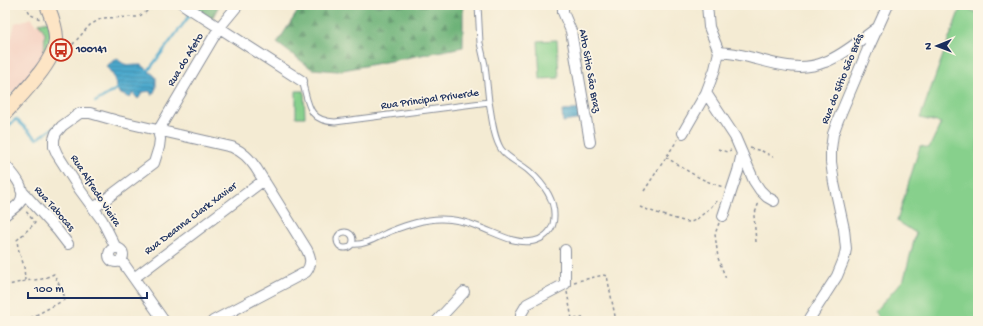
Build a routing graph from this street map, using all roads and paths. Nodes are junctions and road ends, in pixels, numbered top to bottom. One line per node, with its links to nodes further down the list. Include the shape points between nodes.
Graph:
1 (25, 5): 10 (path, via 31,15 39,19)
2 (47, 5): 10 (street)
3 (157, 5): 13 (path, via 138,17 102,18 90,25 66,52)
4 (184, 5): 11 (street)
5 (238, 5): 11 (street, Rua do Afeto)
6 (478, 5): 17 (lane, Rua Principal Priverde, via 480,43)
7 (563, 5): 21 (street, Alto Sitio São Braz, via 563,12 571,31)
8 (707, 5): 14 (street, via 709,27)
9 (888, 5): 12 (street, Rua do Sítio São Brás)
10 (52, 19): 13 (street, via 56,38)
11 (219, 28): 15 (street); 19 (street, Rua do Afeto)
12 (877, 28): 14 (street, via 826,62 810,67 776,64); 54 (street, Rua do Sítio São Brás, via 833,134 831,149 834,183 846,239 844,259 837,276)
13 (54, 52): 18 (street)
14 (719, 52): 16 (street)
15 (302, 81): 17 (lane, Rua Principal Priverde, via 312,113 325,122)
16 (706, 93): 20 (street); 22 (street, via 735,137)
17 (489, 102): 39 (lane, via 501,147 507,156 529,171 542,184 549,195 554,217 552,226 545,236 534,241 518,241 459,221 441,219 407,225 361,244)
18 (5, 113)
19 (158, 131): 25 (street, via 241,151); 34 (street, via 160,139 154,163); 34 (street, Rua Alfredo Vieira, via 95,114 80,113 56,133 54,147 57,154)
20 (683, 133): 23 (path)
21 (590, 142)
22 (742, 153): 26 (street); 28 (street)
23 (666, 157): 26 (path, via 705,181); 29 (path)
24 (5, 165): 27 (street, Rua Tabocas, via 16,178)
25 (264, 180): 41 (street, Rua Deanna Clark Xavier); 49 (street, via 307,250 311,259 308,268 306,272)
26 (732, 189): 36 (street)
27 (21, 190): 32 (street, Rua Tabocas); 38 (street, Rua Tabocas)
28 (760, 190): 31 (street); 37 (path, via 754,216)
29 (644, 191)
30 (721, 194): 33 (path, via 718,201 693,221 686,223)
31 (774, 201)
32 (20, 203): 35 (street); 43 (path, via 35,223 17,240)
33 (640, 207)
34 (94, 208): 41 (street, Rua Alfredo Vieira, via 116,248 111,251 110,258 115,261 121,260)
35 (5, 215)
36 (723, 216): 42 (path, via 715,234 718,258)
37 (756, 242)
38 (68, 244)
39 (352, 244)
40 (565, 250): 44 (street)
41 (134, 278): 48 (street)
42 (726, 278)
43 (25, 281): 45 (path); 47 (path, via 42,279 54,274 64,295 64,300)
44 (565, 284): 51 (street, via 527,304 521,314); 52 (path, via 571,317 574,320 583,318); 53 (path, via 607,276)
45 (5, 286)
46 (464, 292): 50 (street)
47 (25, 321)
48 (164, 321)
49 (213, 321)
50 (437, 321)
51 (521, 321)
52 (584, 321)
53 (616, 321)
54 (808, 321)

